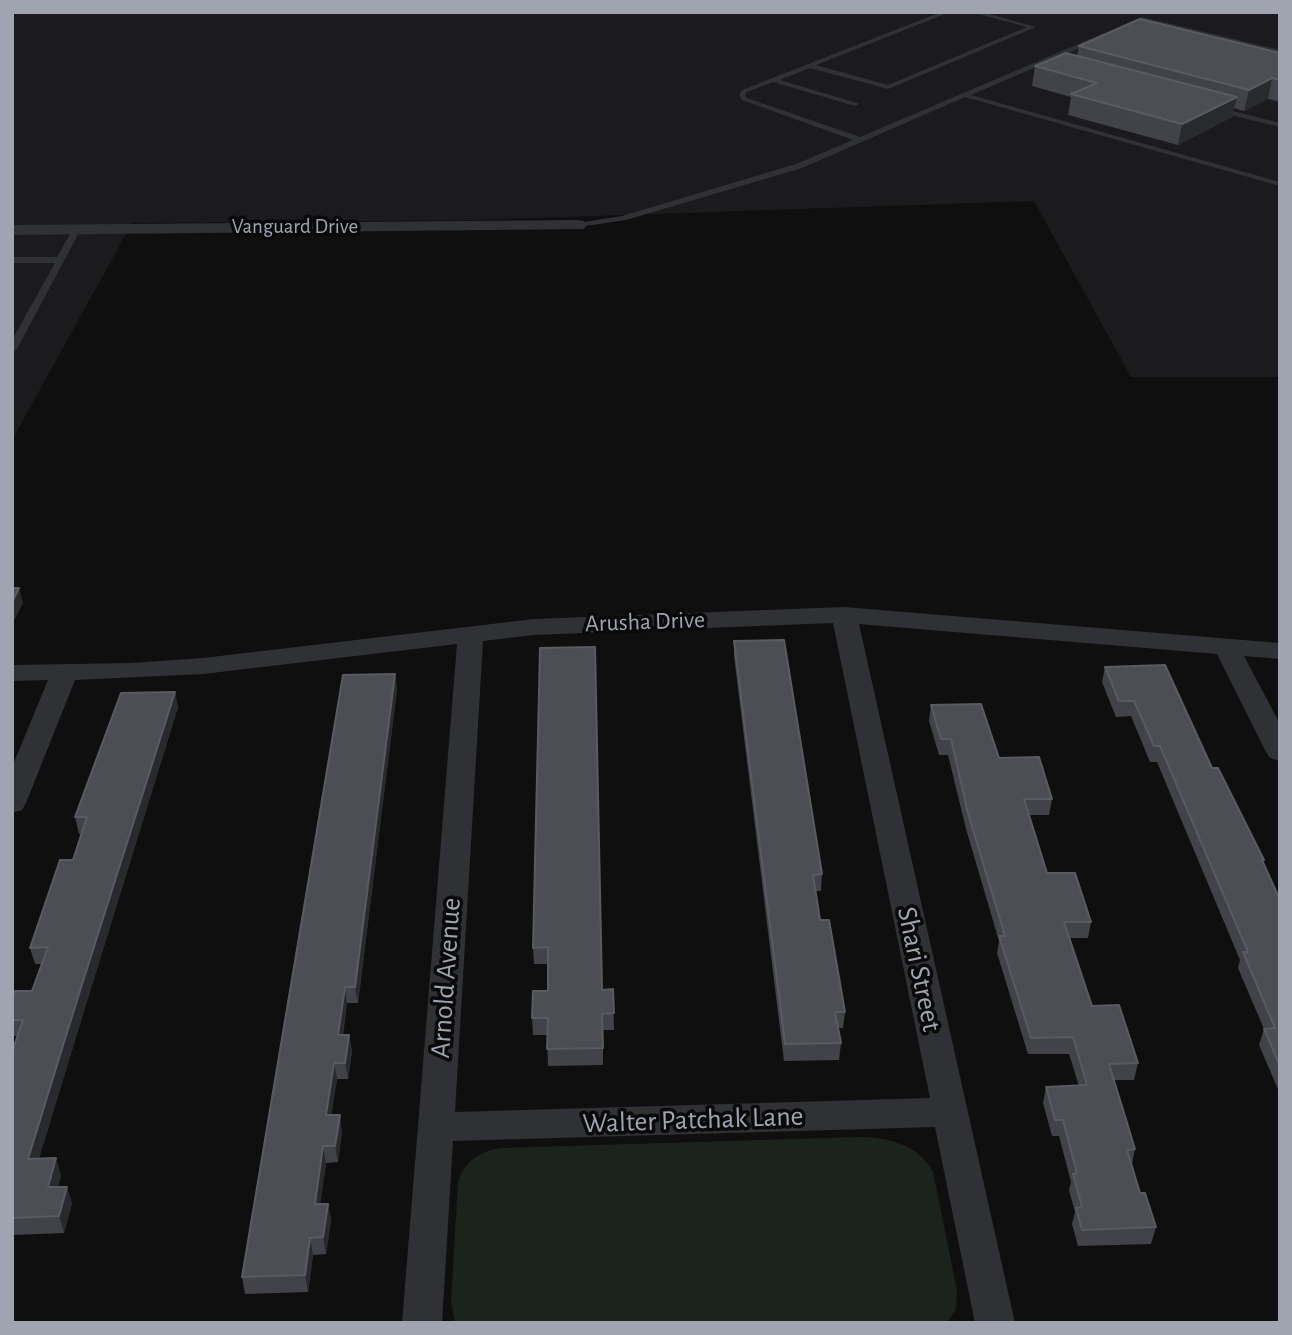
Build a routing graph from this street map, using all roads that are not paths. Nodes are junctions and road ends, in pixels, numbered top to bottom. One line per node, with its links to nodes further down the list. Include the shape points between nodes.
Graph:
1 (947, 12): 5 (lane)
2 (974, 12): 5 (lane, via 1033,27 888,87)
3 (1280, 52): 4 (lane, via 1142,19)
4 (1041, 62): 6 (lane); 8 (lane)
5 (808, 65): 7 (lane)
6 (1054, 66)
7 (774, 80): 9 (lane); 12 (lane, via 744,91 744,99)
8 (965, 95): 12 (lane); 13 (lane)
9 (855, 104)
10 (1213, 108): 11 (lane)
11 (1280, 125)
12 (860, 140): 14 (lane, via 799,166 623,218)
13 (1280, 184)
14 (578, 225): 15 (street, Vanguard Drive)
15 (77, 229): 16 (street, Vanguard Drive); 18 (lane)
16 (12, 230)
17 (12, 260): 18 (lane)
18 (60, 260): 19 (lane)
19 (17, 333): 20 (lane)
20 (12, 349)
21 (844, 615): 22 (street, Arusha Drive, via 534,626); 23 (street, Arusha Drive); 29 (street, Shari Street)
22 (471, 633): 25 (street, Arusha Drive, via 202,666); 30 (street, Arnold Avenue)
23 (1227, 647): 24 (street, Arusha Drive); 27 (street)
24 (1280, 651)
25 (65, 672): 26 (street, Arusha Drive); 28 (street)
26 (12, 673)
27 (1280, 752)
28 (12, 803)
29 (950, 1112): 30 (street, Walter Patchak Lane); 32 (street, Shari Street)
30 (436, 1127): 31 (street, Arnold Avenue)
31 (422, 1323)
32 (995, 1323)

